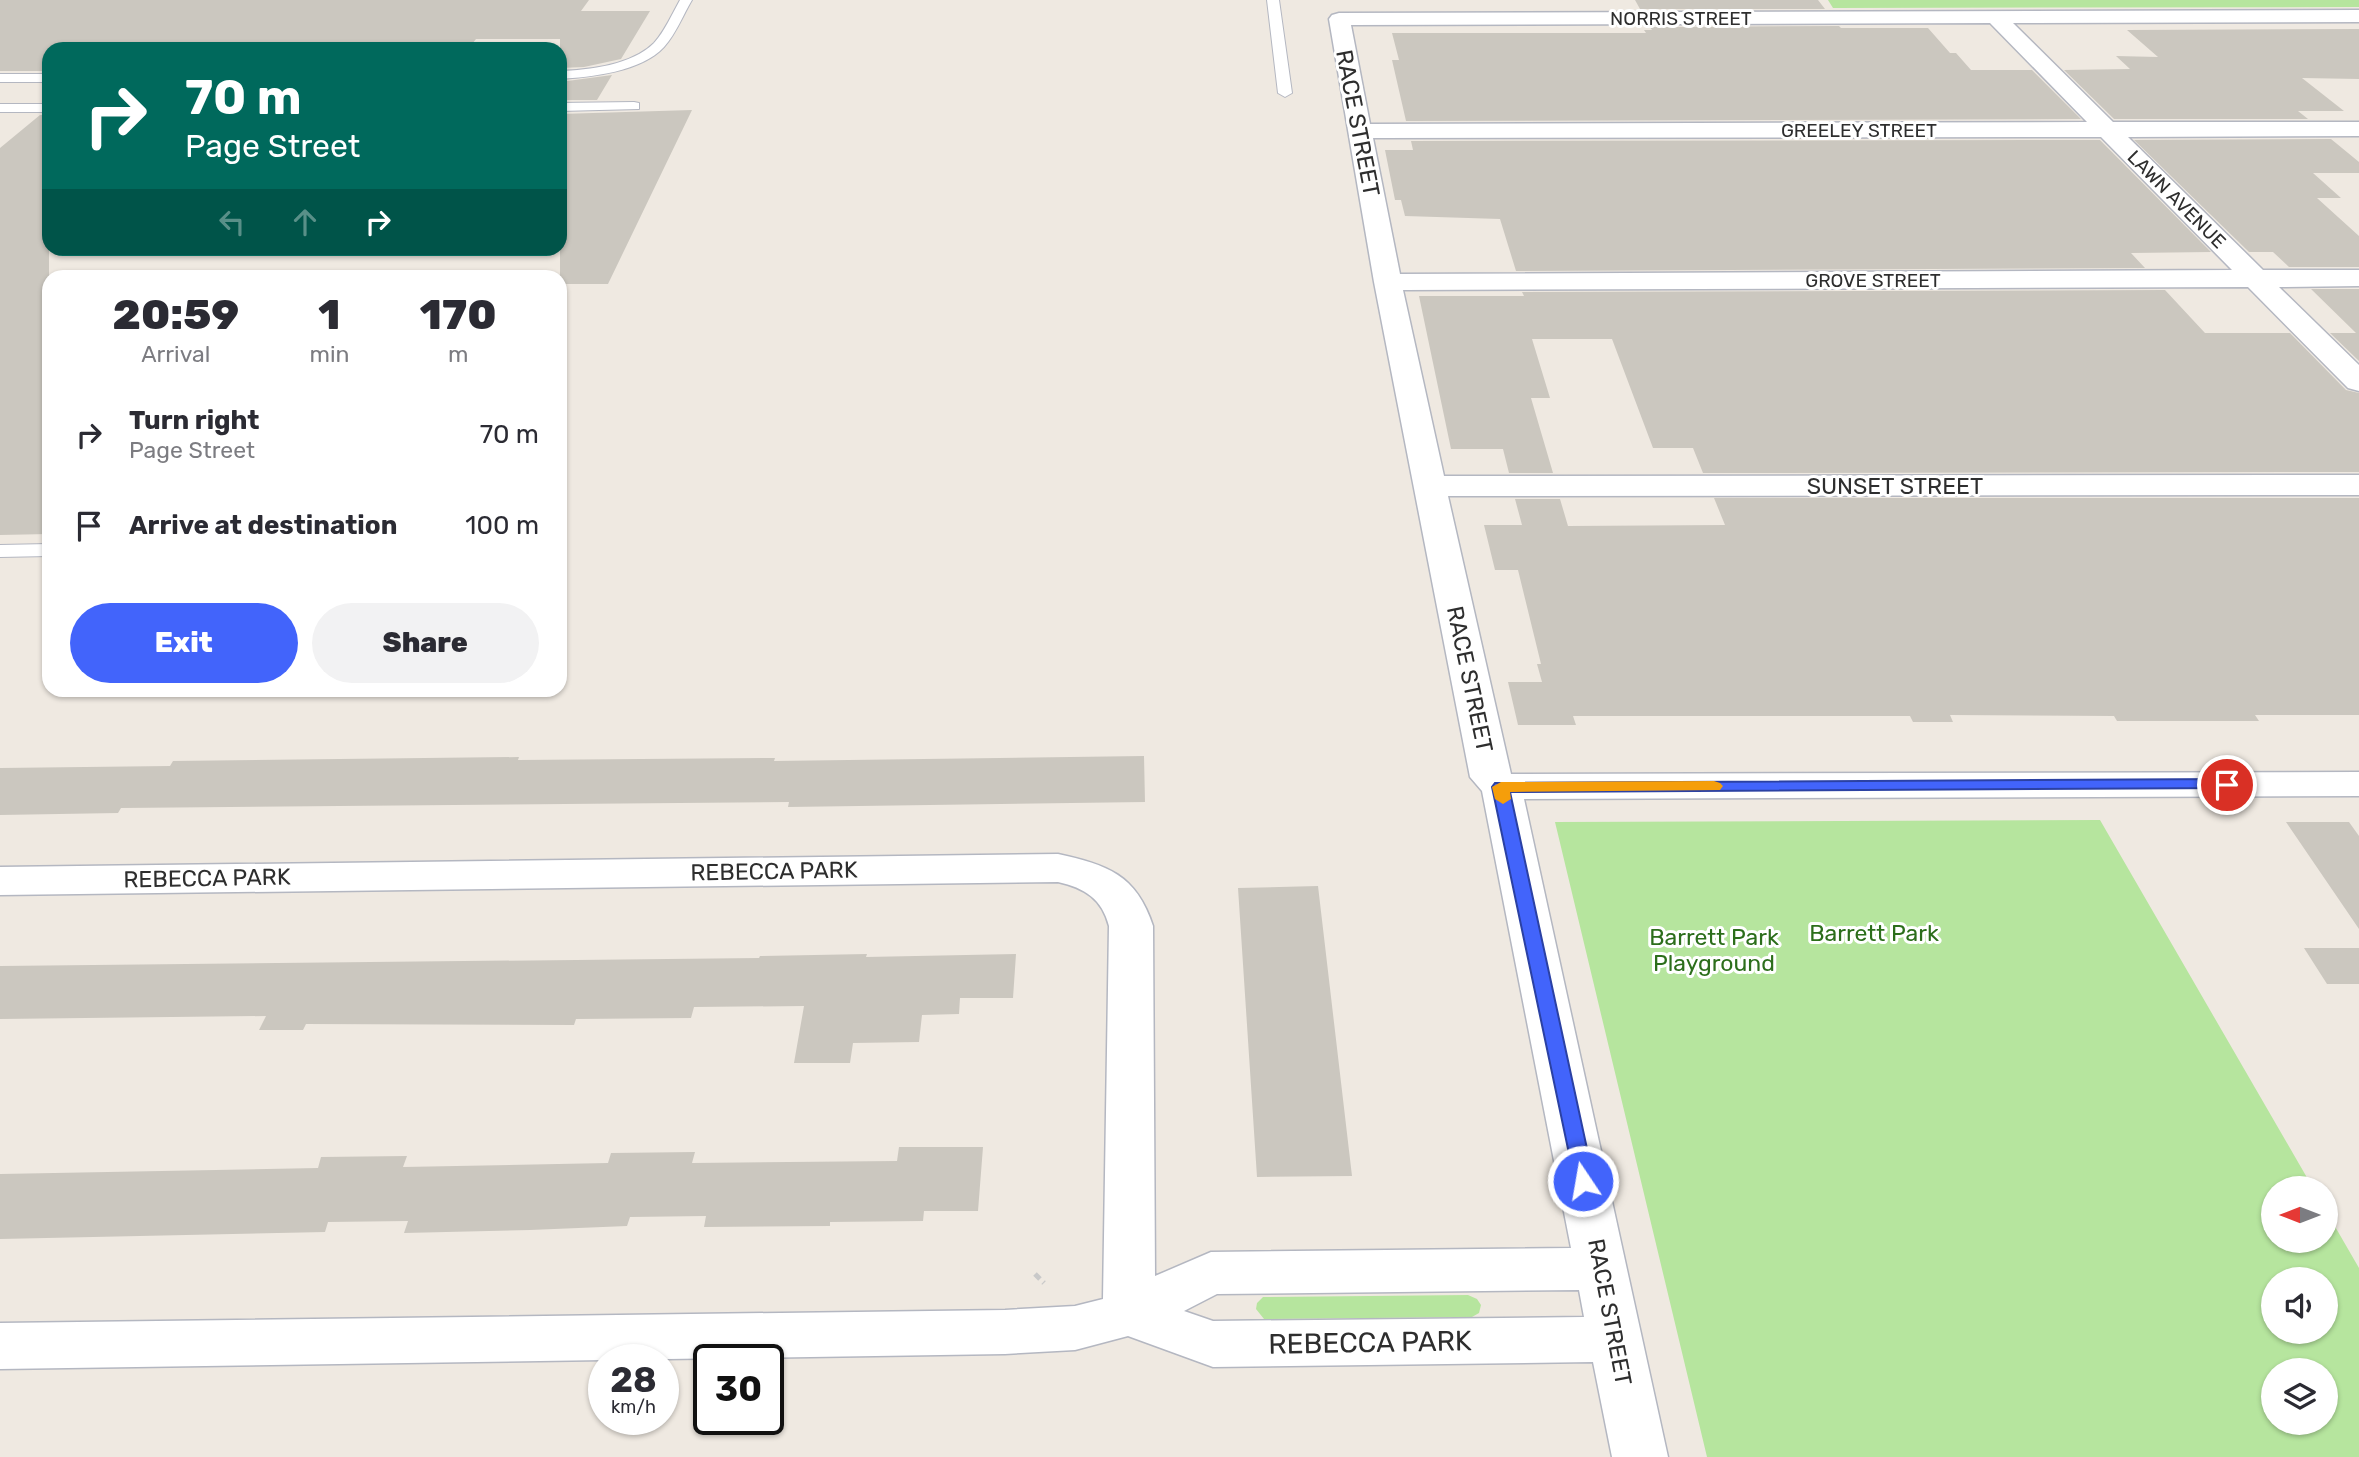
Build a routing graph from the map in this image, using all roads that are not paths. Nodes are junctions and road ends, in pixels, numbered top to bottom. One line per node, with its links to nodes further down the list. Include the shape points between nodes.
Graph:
1 (685, 0): 6 (lane, via 658,46 619,66)
2 (1273, 0): 9 (lane)
3 (2359, 16): 4 (street, NORRIS STREET)
4 (1995, 17): 5 (street, NORRIS STREET); 14 (street, LAWN AVENUE)
5 (1339, 19): 16 (street, RACE STREET)
6 (567, 75)
7 (0, 78): 8 (lane)
8 (42, 78)
9 (1285, 93)
10 (634, 106): 11 (lane)
11 (567, 107)
12 (0, 108): 13 (lane)
13 (42, 108)
14 (2107, 129): 15 (street, GREELEY STREET); 16 (street, GREELEY STREET); 18 (street, LAWN AVENUE)
15 (2359, 129)
16 (1360, 131): 19 (street, RACE STREET)
17 (2359, 278): 18 (street, GROVE STREET)
18 (2256, 279): 19 (street, GROVE STREET); 20 (street, LAWN AVENUE)
19 (1388, 282): 22 (street, RACE STREET)
20 (2359, 382)
21 (2359, 485): 22 (street, SUNSET STREET)
22 (1430, 486): 26 (street, RACE STREET, via 1490,777)
23 (42, 550): 24 (lane)
24 (0, 551)
25 (2359, 784): 26 (street)
26 (1501, 787): 28 (street, RACE STREET)
27 (0, 881): 29 (street, REBECCA PARK, via 1058,868 1088,874 1112,889 1127,909 1131,926)
28 (1601, 1269): 29 (street, via 1211,1273); 30 (street, RACE STREET)
29 (1129, 1314): 30 (street, REBECCA PARK, via 1213,1344); 31 (street, via 1076,1328 1005,1332)
30 (1616, 1339): 32 (street, RACE STREET)
31 (0, 1346)
32 (1640, 1457)

